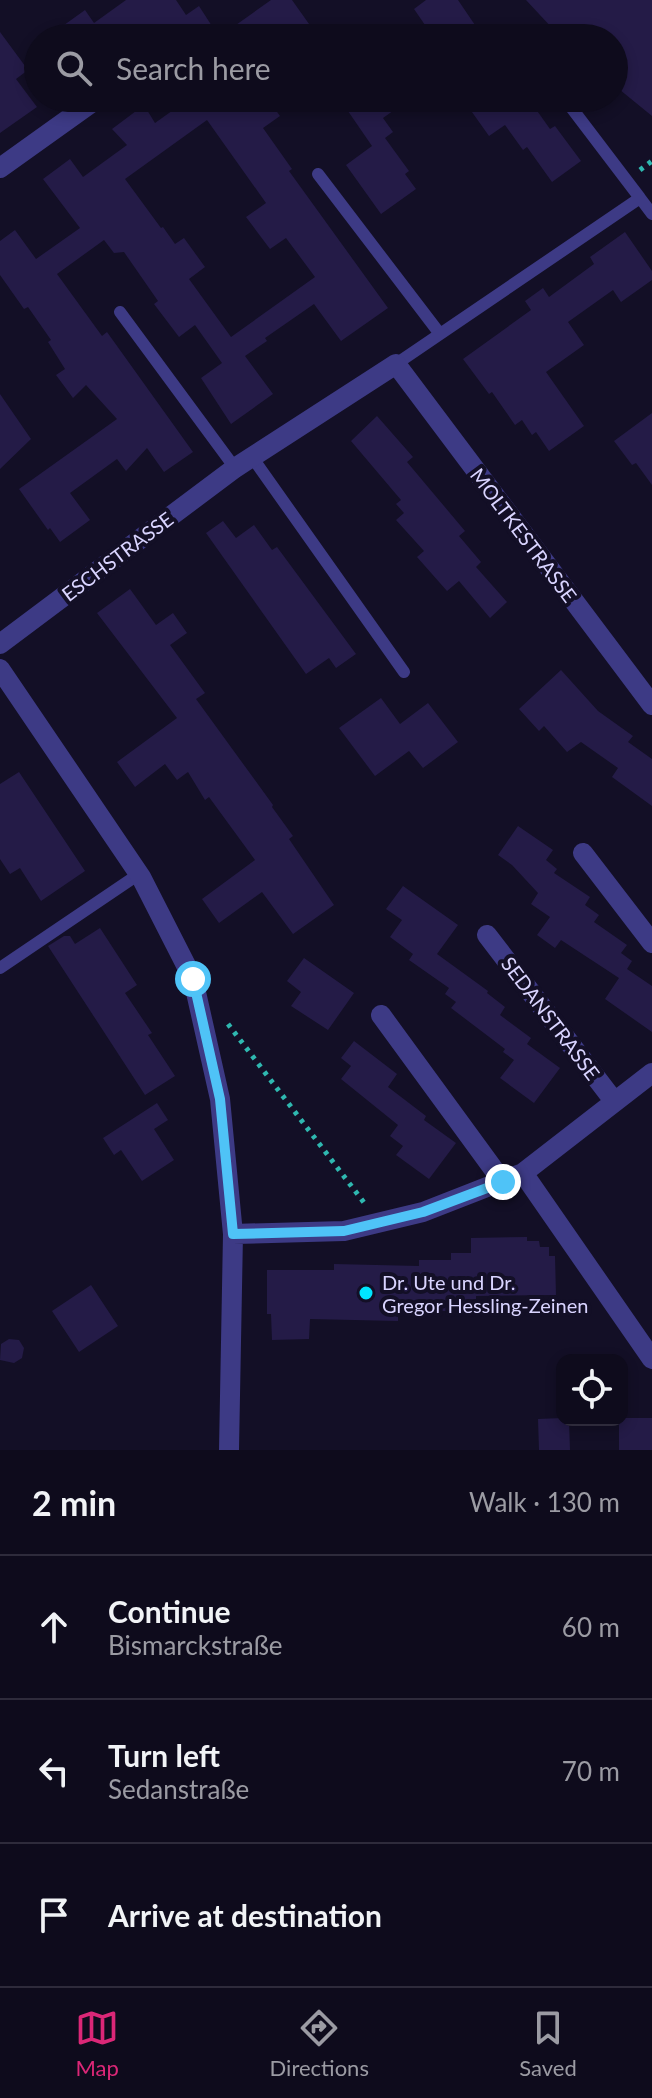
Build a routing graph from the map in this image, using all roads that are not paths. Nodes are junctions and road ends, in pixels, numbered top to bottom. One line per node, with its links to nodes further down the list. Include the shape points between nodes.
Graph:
1 (78, 112): 3 (street)
2 (575, 112): 5 (lane)
3 (0, 168)
4 (318, 174): 8 (lane)
5 (640, 198): 6 (lane); 8 (lane)
6 (652, 214)
7 (120, 312): 11 (lane)
8 (440, 334): 9 (lane)
9 (396, 364): 10 (street, ESCHSTRASSE); 15 (street, MOLTKESTRASSE)
10 (252, 457): 11 (street, ESCHSTRASSE); 14 (lane)
11 (235, 468): 12 (street, ESCHSTRASSE)
12 (0, 644)
13 (0, 669): 17 (street)
14 (404, 672)
15 (652, 705)
16 (583, 853): 19 (street)
17 (139, 874): 20 (lane); 26 (street, via 193,979 220,1099)
18 (487, 935): 23 (street, SEDANSTRASSE)
19 (652, 943)
20 (0, 968)
21 (381, 1015): 25 (street)
22 (652, 1073): 23 (street)
23 (614, 1101): 24 (street)
24 (523, 1173): 25 (street); 27 (street)
25 (503, 1182): 26 (street, via 423,1212 344,1231)
26 (233, 1234): 28 (street)
27 (652, 1359)
28 (229, 1450)

